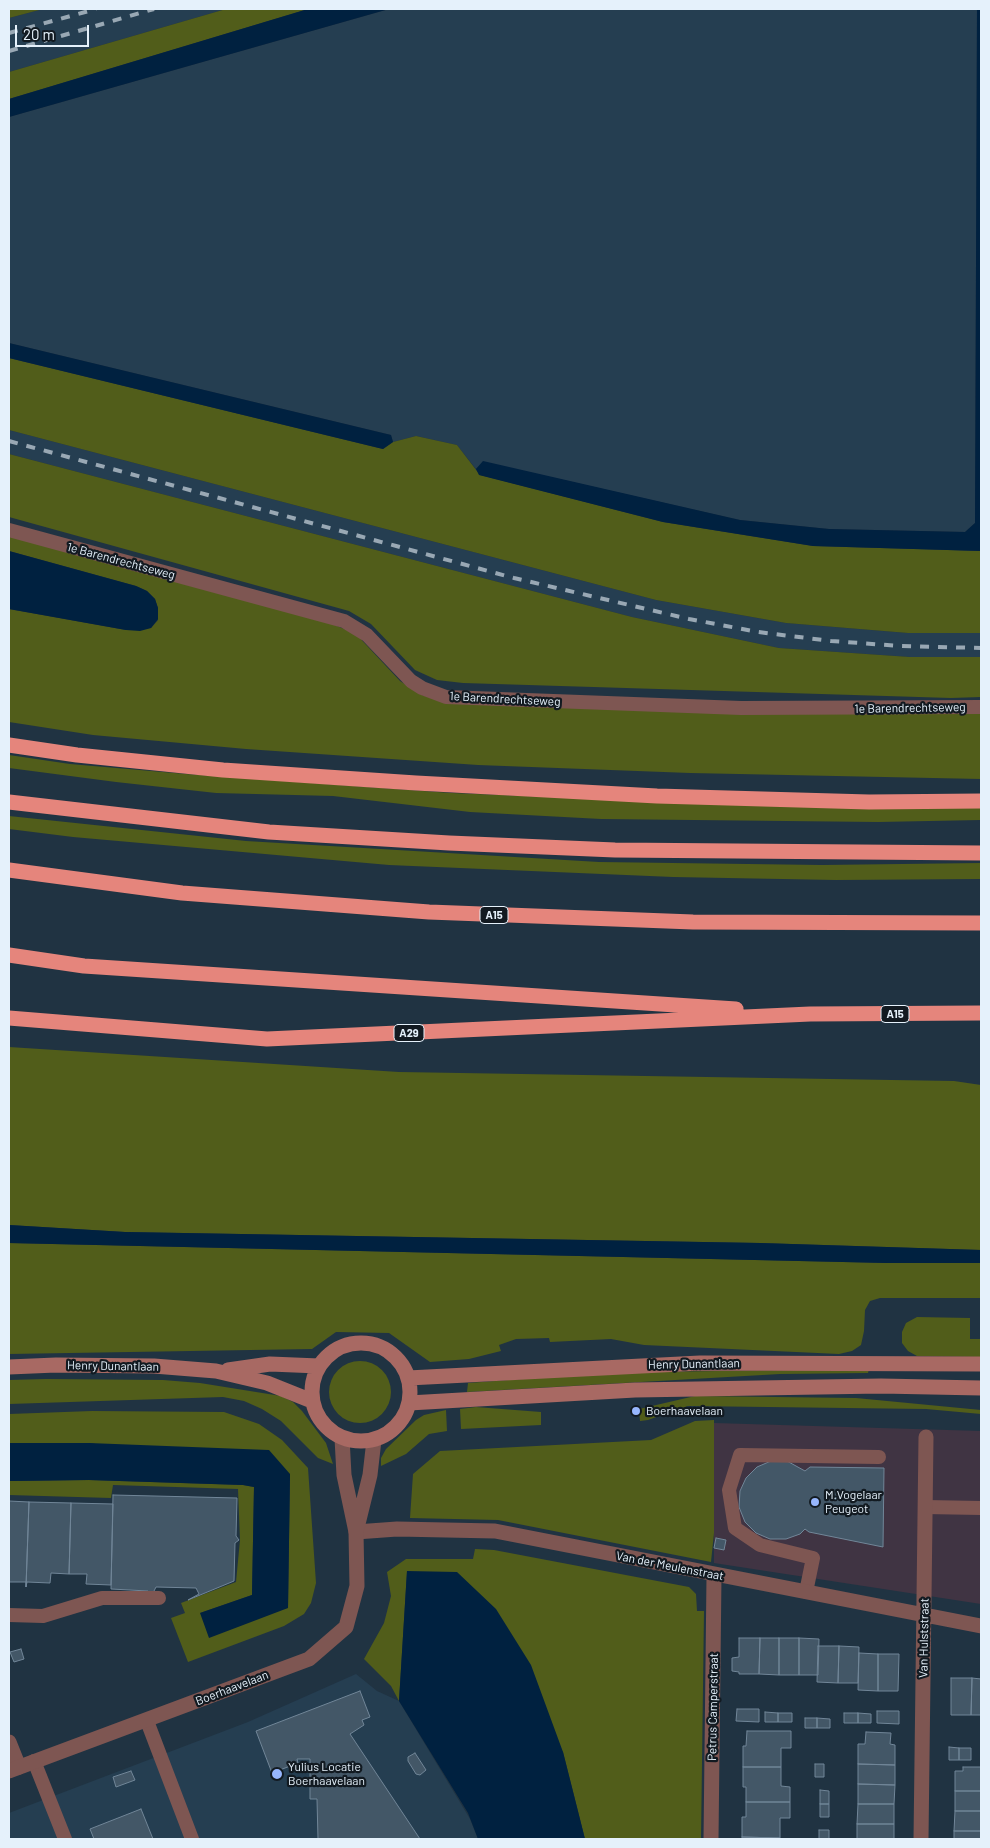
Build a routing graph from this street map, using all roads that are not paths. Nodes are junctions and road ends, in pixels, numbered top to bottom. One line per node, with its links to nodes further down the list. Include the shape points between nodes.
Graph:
1 (9, 530): 2 (lane, 1e Barendrechtseweg, via 344,622 367,635 411,681 446,696 741,708)
2 (981, 707)
3 (9, 745): 4 (highway, via 223,770 436,784 657,796 869,802)
4 (981, 801)
5 (9, 802): 6 (highway, via 269,832 440,843 615,850)
6 (981, 853)
7 (9, 870): 8 (highway, A15, via 182,893 429,912 693,922)
8 (981, 923)
9 (9, 955): 11 (highway, A15, via 84,966)
10 (981, 1013): 11 (highway, A15)
11 (810, 1014): 12 (highway, A29, via 267,1039)
12 (9, 1018)
13 (981, 1364): 17 (main road, Henry Dunantlaan, via 700,1362)
14 (319, 1366): 16 (main road, Henry Dunantlaan, via 270,1364); 17 (main road, via 329,1354 343,1346 375,1345 390,1352 401,1363); 19 (main road, via 311,1389)
15 (9, 1367): 16 (main road, Henry Dunantlaan, via 154,1366)
16 (216, 1371): 19 (main road, Henry Dunantlaan, via 267,1382)
17 (408, 1378): 20 (main road)
18 (981, 1388): 20 (main road, Henry Dunantlaan, via 881,1386 645,1390)
19 (312, 1401): 22 (main road, via 328,1429)
20 (409, 1402): 23 (main road, via 396,1426)
21 (926, 1437): 25 (street, Van Hulststraat)
22 (342, 1438): 23 (main road); 27 (street, Boerhaavelaan, via 344,1475)
23 (374, 1440): 27 (street, Boerhaavelaan, via 370,1475)
24 (879, 1457): 29 (lane, via 740,1455 729,1490 735,1528 760,1545 813,1558)
25 (925, 1507): 26 (lane); 32 (street, Van Hulststraat)
26 (981, 1508)
27 (356, 1532): 28 (street, Van der Meulenstraat, via 397,1529 495,1531); 34 (street, Boerhaavelaan, via 357,1586 346,1627 309,1659)
28 (714, 1576): 29 (street, Van der Meulenstraat); 40 (street, Petrus Camperstraat)
29 (806, 1592): 32 (street, Van der Meulenstraat)
30 (159, 1598): 31 (lane, via 102,1598 43,1616)
31 (9, 1615)
32 (925, 1616): 33 (street, Van der Meulenstraat); 41 (street, Van Hulststraat)
33 (981, 1626)
34 (147, 1721): 36 (street, Boerhaavelaan); 39 (lane)
35 (9, 1742): 37 (street, Boerhaavelaan)
36 (34, 1761): 37 (street, Boerhaavelaan); 38 (lane)
37 (14, 1769)
38 (65, 1839)
39 (192, 1839)
40 (711, 1839)
41 (921, 1839)

